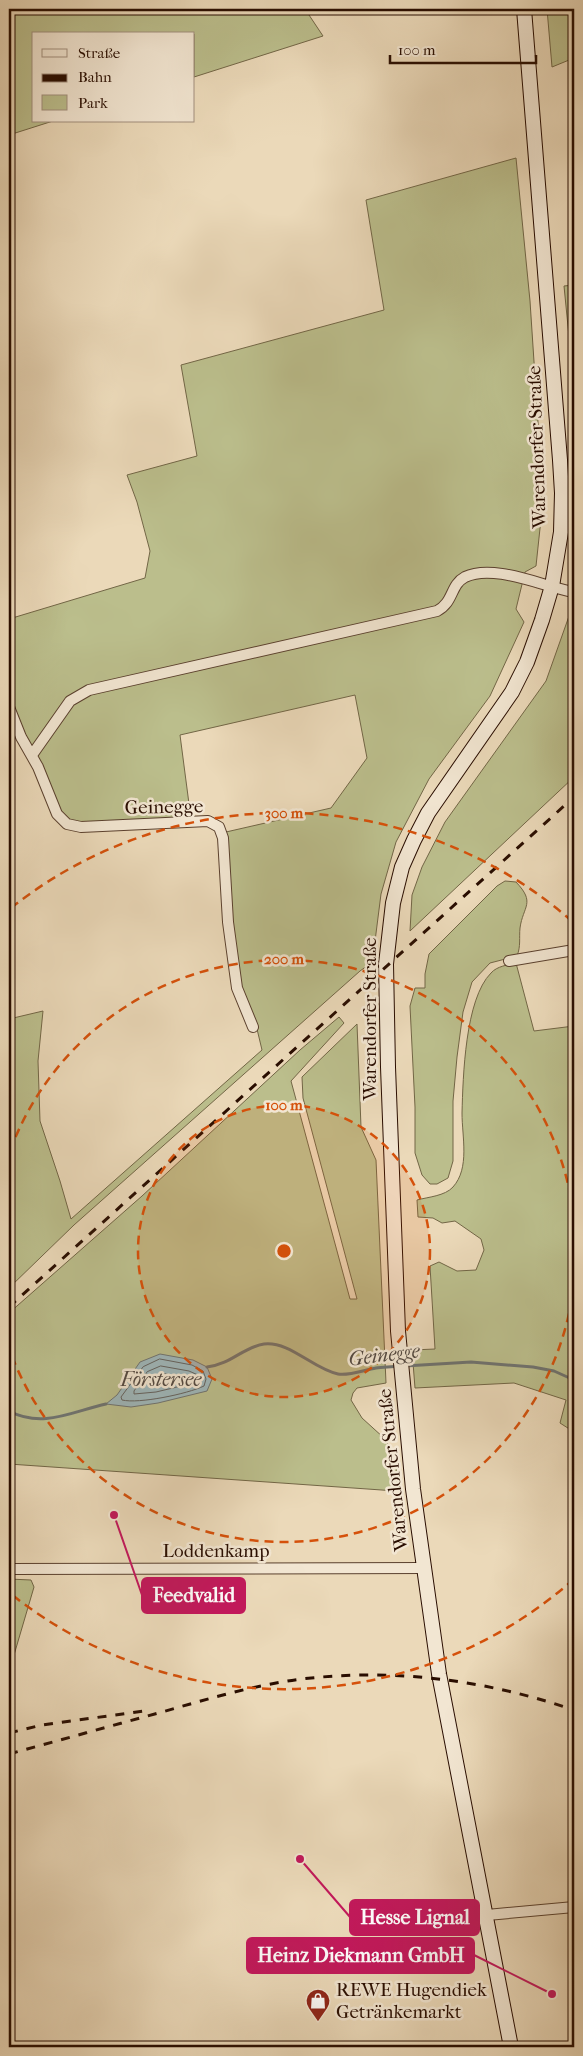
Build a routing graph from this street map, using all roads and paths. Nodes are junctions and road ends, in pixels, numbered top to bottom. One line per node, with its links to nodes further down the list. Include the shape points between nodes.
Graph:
1 (524, 9): 2 (street, Warendorfer Straße, via 561,468 560,532)
2 (552, 586): 3 (street); 5 (street, via 505,574 466,576 458,582 449,602 437,611 89,690 70,702); 11 (street, Warendorfer Straße, via 516,684 428,813 402,867 388,936 388,1067 398,1331)
3 (574, 592)
4 (9, 707): 6 (street, Geinegge)
5 (43, 737): 6 (street); 7 (street)
6 (21, 738): 7 (street, Geinegge)
7 (32, 755): 10 (street, Geinegge, via 57,814 67,824 81,827 208,821 219,827 224,838 228,922 237,988)
8 (574, 950): 9 (street)
9 (509, 961)
10 (253, 1027)
11 (424, 1568): 12 (street, Loddenkamp); 14 (street, Warendorfer Straße, via 439,1674)
12 (9, 1569)
13 (574, 1907): 14 (street)
14 (487, 1915): 15 (street, Warendorfer Straße)
15 (511, 2047)

